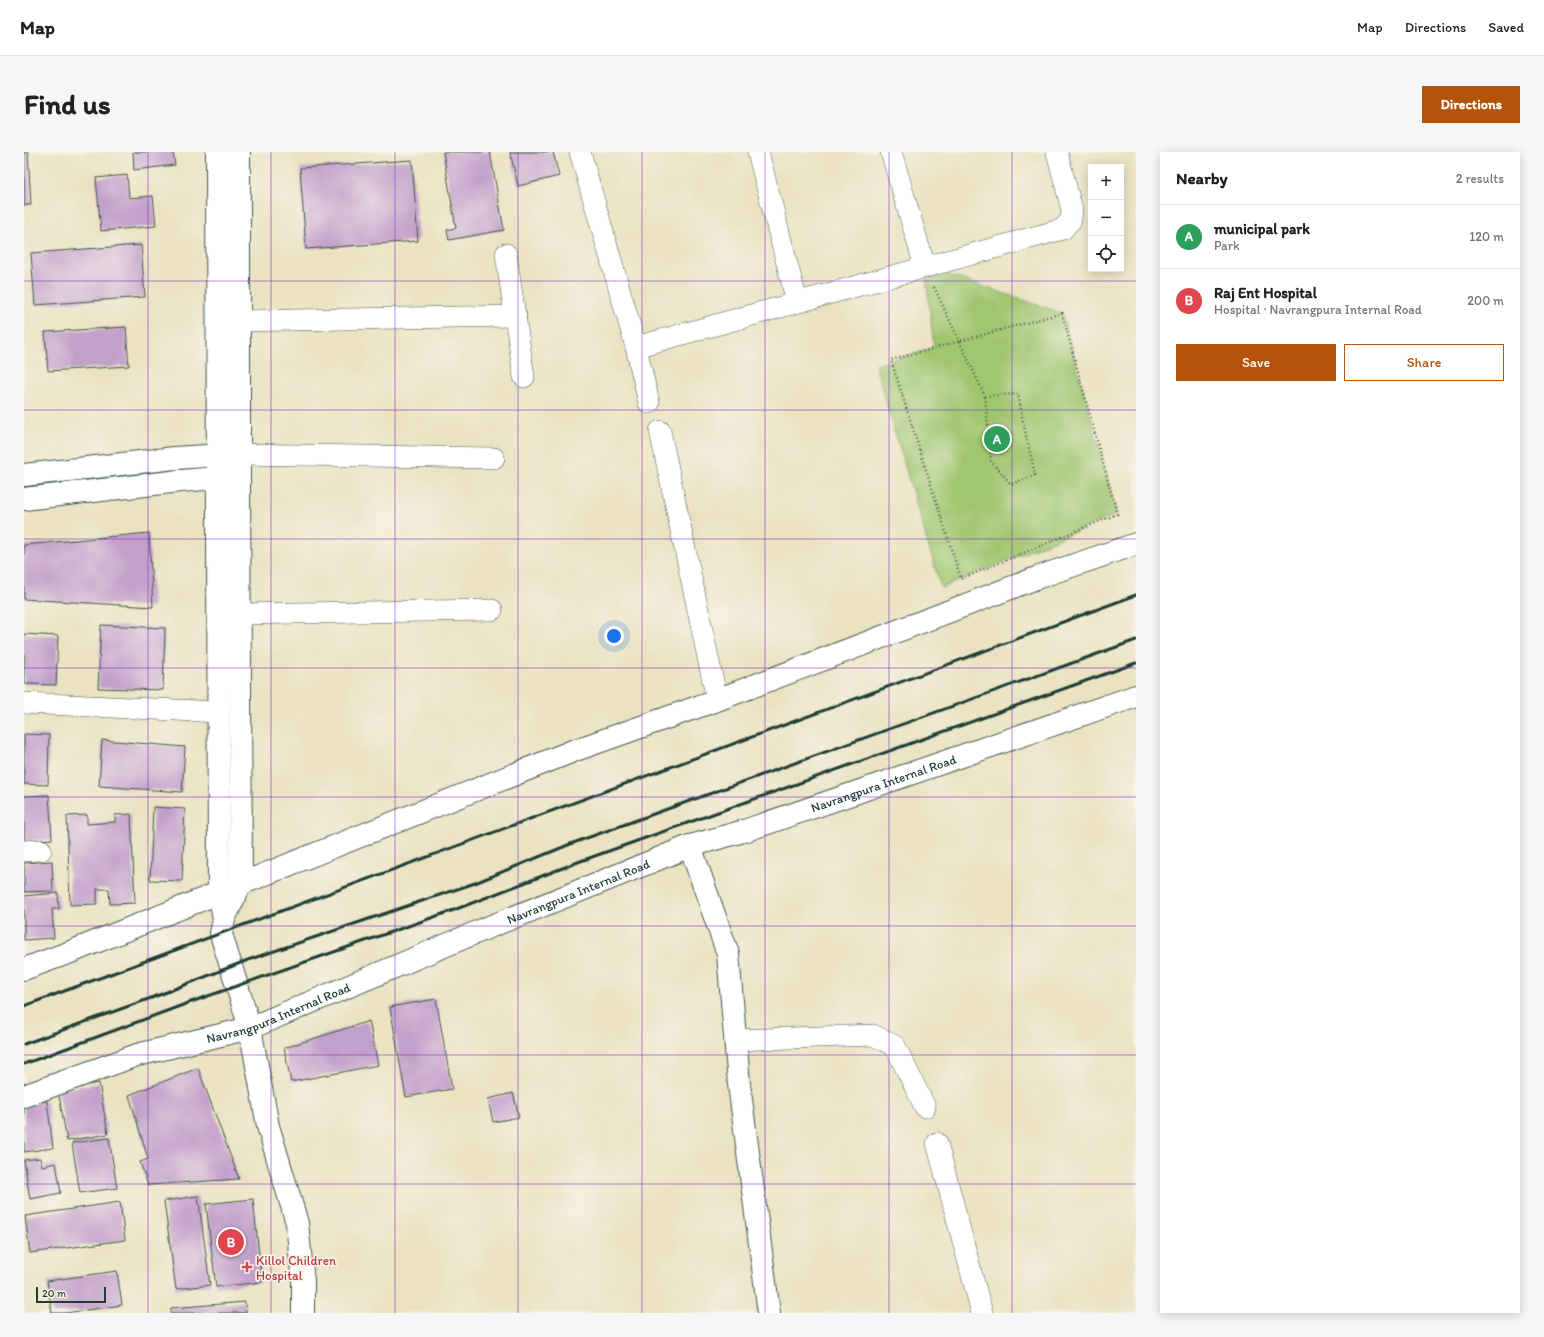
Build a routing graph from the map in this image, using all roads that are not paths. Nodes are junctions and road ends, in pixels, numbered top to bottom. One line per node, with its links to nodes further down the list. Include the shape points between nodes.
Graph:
1 (217, 152): 17 (street)
2 (239, 152): 11 (street)
3 (580, 152): 12 (street)
4 (758, 152): 9 (street)
5 (891, 152): 8 (street)
6 (1057, 152): 8 (street, via 1072,210 1071,220 1063,229)
7 (506, 254): 10 (street)
8 (925, 267): 9 (street)
9 (797, 302): 12 (street)
10 (516, 316): 11 (street); 13 (street)
11 (239, 322): 16 (street)
12 (636, 347): 14 (street)
13 (524, 376)
14 (648, 402)
15 (660, 431): 26 (street)
16 (239, 454): 17 (street); 18 (street); 20 (street)
17 (217, 455): 19 (street); 20 (street)
18 (494, 458)
19 (24, 475)
20 (228, 478): 21 (street, via 180,481); 24 (street); 28 (street)
21 (24, 500)
22 (1136, 544): 26 (street, via 1039,577)
23 (492, 610): 24 (street)
24 (240, 614): 30 (street)
25 (1136, 696): 29 (street, Navrangpura Internal Road, via 744,831)
26 (717, 700): 30 (street, via 573,751)
27 (24, 703): 28 (street)
28 (219, 712): 31 (street)
29 (690, 846): 34 (street, Navrangpura Internal Road); 35 (street, via 728,954)
30 (241, 883): 31 (street); 32 (street)
31 (219, 892): 32 (street); 33 (street)
32 (224, 919): 34 (street, via 221,934)
33 (24, 969)
34 (250, 1028): 36 (street, Navrangpura Internal Road, via 136,1055); 39 (street, via 268,1126 297,1223 303,1281)
35 (735, 1040): 37 (street, via 873,1035 895,1046); 40 (street)
36 (24, 1096)
37 (925, 1107)
38 (936, 1143): 41 (street)
39 (303, 1313)
40 (769, 1313)
41 (982, 1313)

